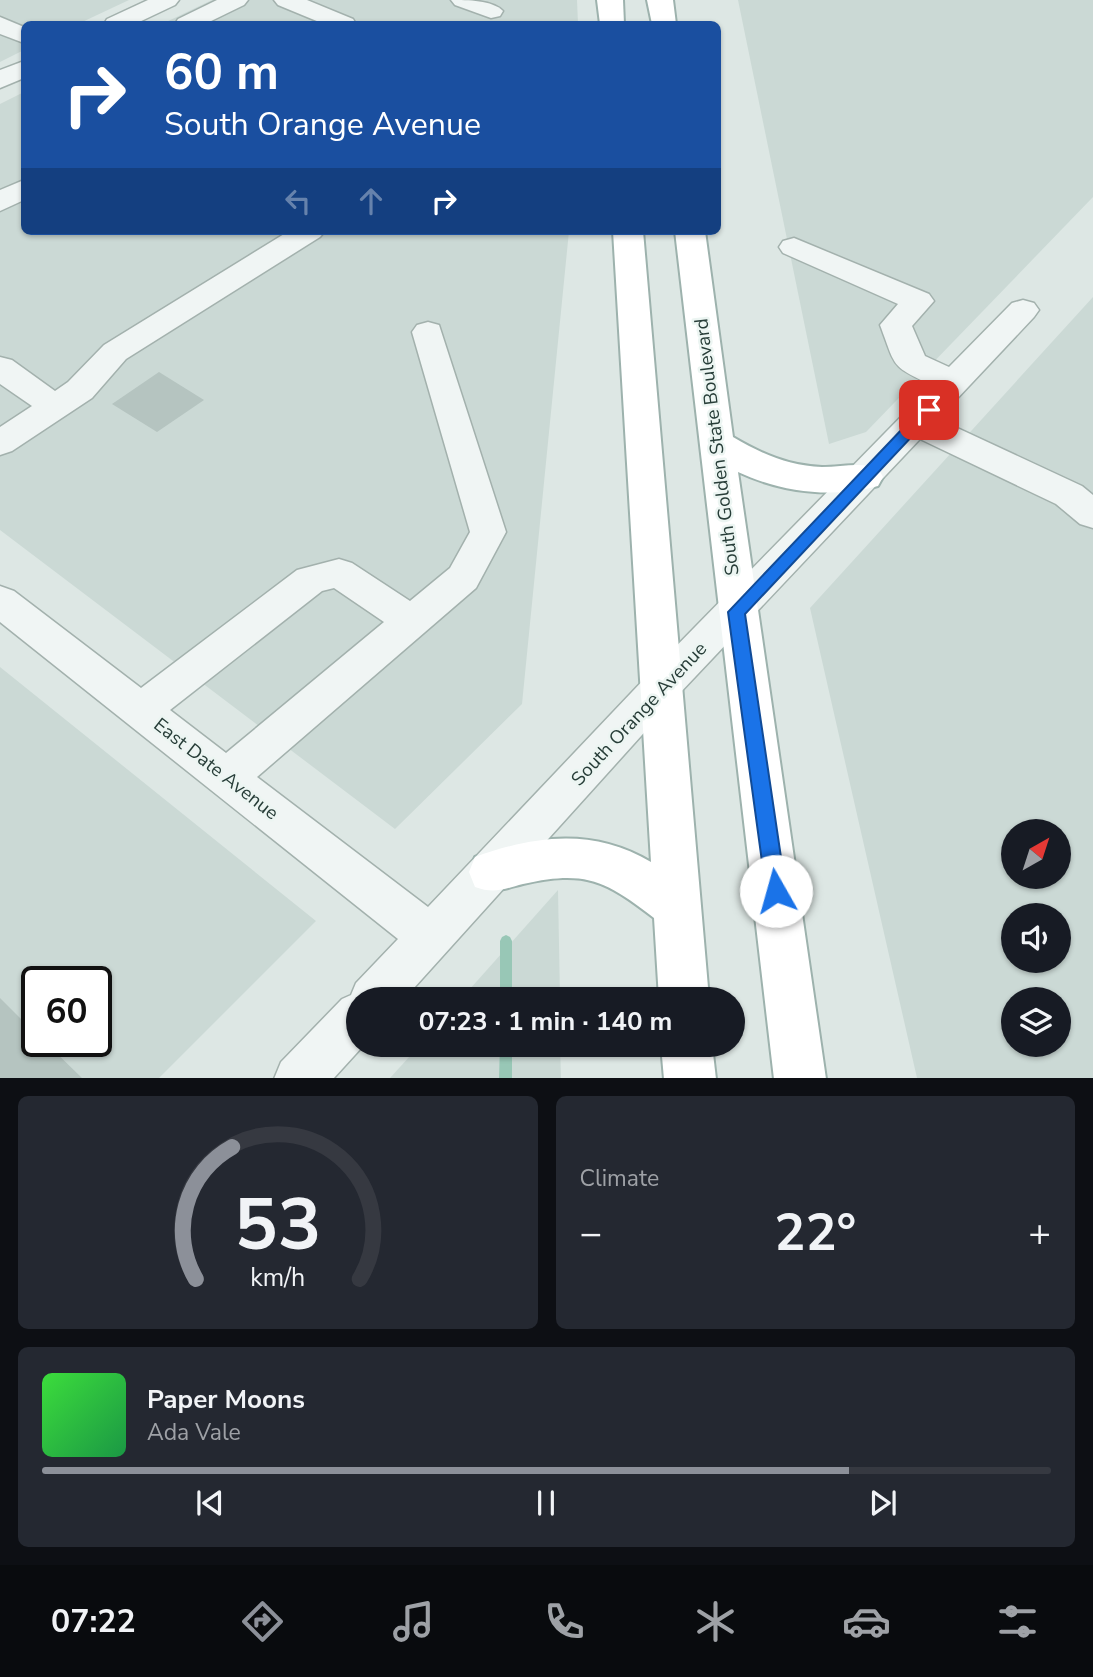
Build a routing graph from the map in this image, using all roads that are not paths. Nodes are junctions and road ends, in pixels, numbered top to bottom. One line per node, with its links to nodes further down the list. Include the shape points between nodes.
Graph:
1 (236, 0): 10 (street)
2 (286, 0): 11 (street)
3 (463, 0): 7 (street)
4 (610, 0): 12 (main road)
5 (660, 0): 13 (main road)
6 (164, 1): 8 (street); 9 (street)
7 (491, 12)
8 (122, 21)
9 (192, 21)
10 (195, 21)
11 (337, 21)
12 (612, 21)
13 (664, 21)
14 (0, 24): 15 (street)
15 (21, 34)
16 (21, 70): 17 (street)
17 (0, 80)
18 (21, 191): 19 (street)
19 (0, 202)
20 (304, 235): 28 (lane, via 115,352 80,390)
21 (628, 235): 37 (main road)
22 (691, 235): 31 (main road, South Golden State Boulevard)
23 (794, 247): 27 (lane, via 918,301 896,324 911,363)
24 (1023, 310): 27 (street, South Orange Avenue)
25 (428, 332): 36 (street, via 488,532 463,578)
26 (0, 368): 28 (street)
27 (956, 382): 29 (street, South Orange Avenue)
28 (56, 407): 30 (lane)
29 (916, 423): 32 (street, South Orange Avenue); 33 (street, via 1069,495)
30 (0, 443)
31 (718, 444): 32 (main road, via 745,462 794,480); 35 (main road, South Golden State Boulevard)
32 (865, 477): 35 (street, South Orange Avenue)
33 (1093, 515)
34 (0, 601): 38 (street, East Date Avenue)
35 (737, 612): 37 (street, South Orange Avenue); 49 (main road, South Golden State Boulevard)
36 (412, 621): 38 (street, via 339,573 310,580); 39 (street)
37 (664, 684): 40 (street, South Orange Avenue); 41 (main road)
38 (141, 710): 39 (street, East Date Avenue)
39 (227, 777): 42 (street, East Date Avenue)
40 (492, 872): 41 (main road, via 543,858 580,855 636,875); 42 (street, South Orange Avenue)
41 (679, 909): 44 (main road)
42 (432, 937): 43 (street, South Orange Avenue)
43 (384, 987)
44 (683, 987)
45 (346, 1028): 47 (street)
46 (688, 1057): 48 (main road)
47 (300, 1078)
48 (690, 1078)
49 (800, 1078)

